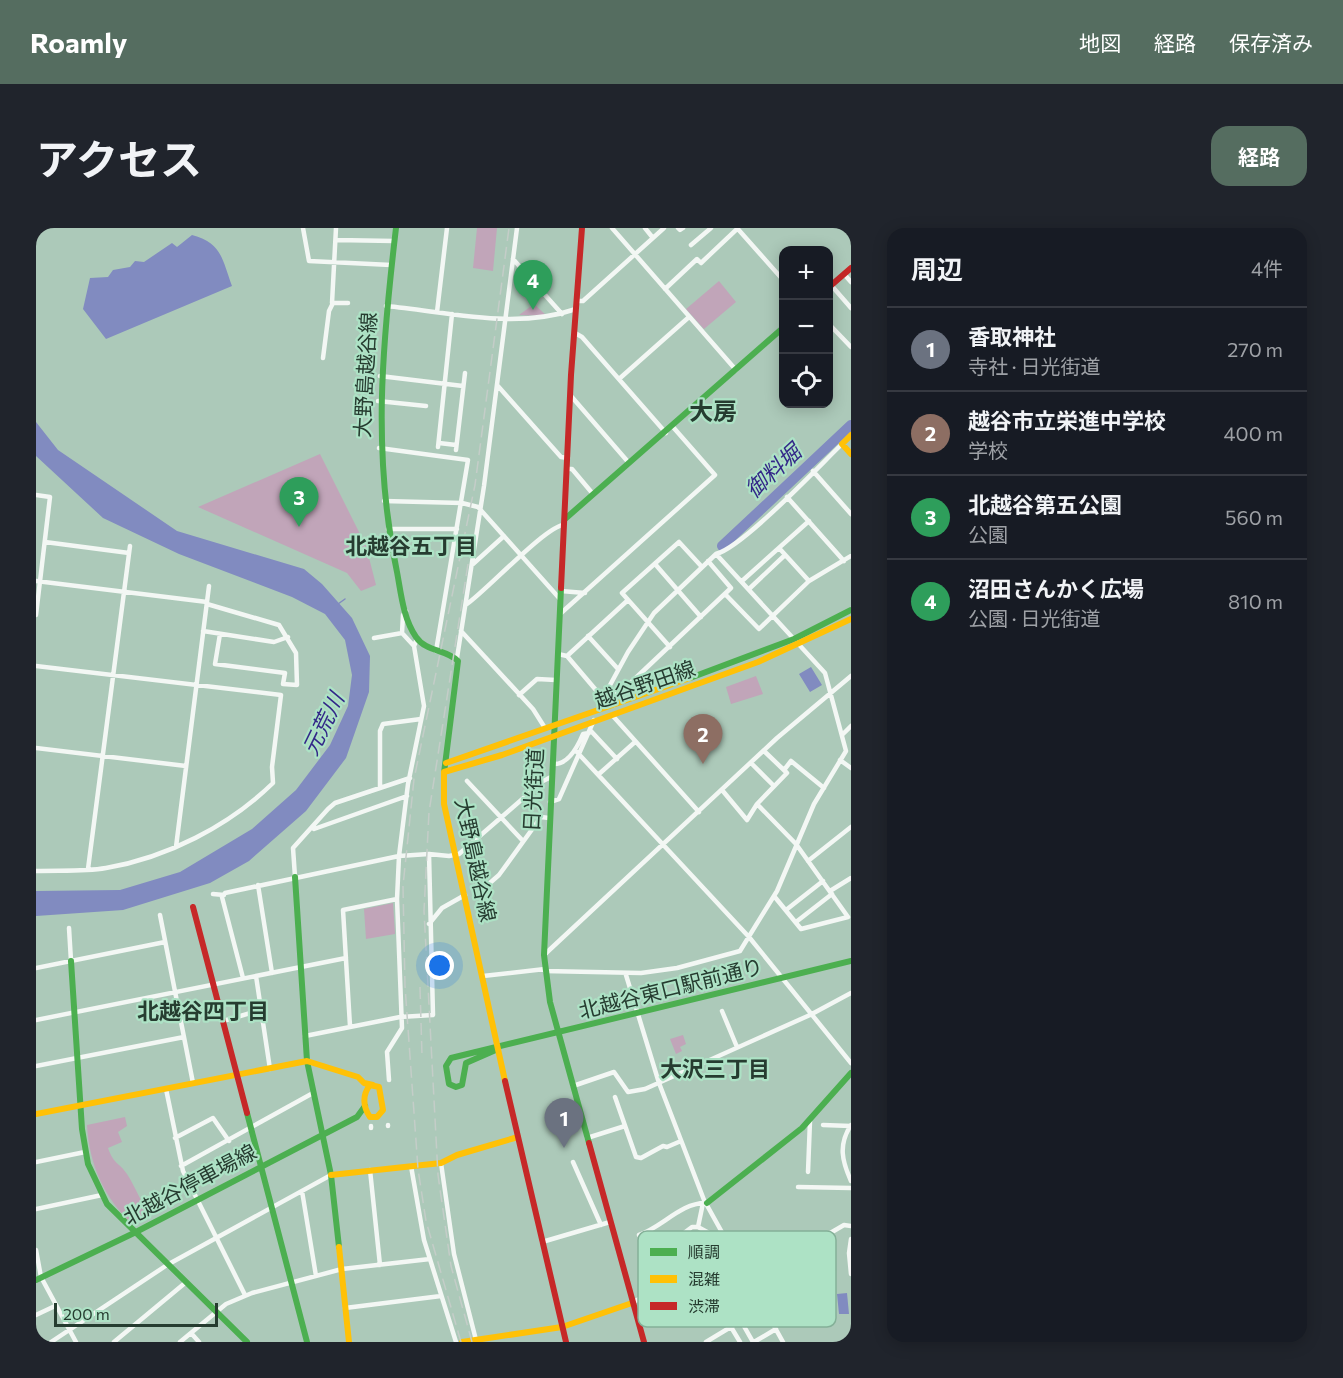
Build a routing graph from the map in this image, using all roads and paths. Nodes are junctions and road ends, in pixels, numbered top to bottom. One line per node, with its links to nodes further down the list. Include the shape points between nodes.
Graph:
1 (303, 228): 20 (street, via 309,261)
2 (336, 228): 15 (street)
3 (396, 228): 16 (main road, 大野島越谷線)
4 (447, 228): 35 (street)
5 (517, 228): 19 (street)
6 (582, 228): 29 (main road, 日光街道)
7 (612, 228): 18 (street)
8 (645, 228): 14 (street)
9 (664, 228): 14 (street)
10 (678, 228): 11 (street)
11 (683, 228)
12 (711, 228): 17 (street)
13 (737, 228): 24 (street); 27 (street, via 701,263 697,259)
14 (652, 238): 18 (street)
15 (336, 240): 16 (street); 20 (street)
16 (394, 241): 21 (main road, 大野島越谷線)
17 (691, 245)
18 (634, 253): 27 (street); 29 (street, via 583,301)
19 (513, 259): 37 (street); 39 (street)
20 (332, 261): 21 (street); 30 (street)
21 (391, 265): 32 (main road, 大野島越谷線)
22 (851, 268): 23 (main road)
23 (844, 274): 25 (street); 26 (main road)
24 (779, 276)
25 (851, 282)
26 (833, 284)
27 (665, 288): 38 (street)
28 (833, 290): 33 (street)
29 (577, 300): 34 (main road, 日光街道)
30 (333, 303): 31 (street); 44 (street)
31 (348, 303)
32 (386, 306): 35 (street); 47 (main road, 大野島越谷線)
33 (851, 308)
34 (576, 309): 37 (street); 42 (main road, 日光街道)
35 (437, 312): 36 (street)
36 (453, 314): 39 (street); 49 (street)
37 (562, 314): 39 (street)
38 (689, 317): 45 (street); 48 (street)
39 (505, 320): 50 (street)
40 (833, 328): 43 (street)
41 (779, 331): 45 (main road)
42 (574, 333): 48 (street); 52 (main road, 日光街道)
43 (851, 347)
44 (323, 358)
45 (736, 370): 55 (main road)
46 (465, 373): 51 (street)
47 (380, 376): 49 (street); 53 (main road, 大野島越谷線)
48 (619, 378): 56 (street)
49 (445, 384): 51 (street); 51 (street, via 439,445 456,447)
50 (497, 384): 61 (street, via 561,457); 70 (street)
51 (463, 386)
52 (571, 396): 61 (main road, 日光街道); 62 (street)
53 (378, 401): 54 (street); 59 (main road, 大野島越谷線)
54 (426, 406)
55 (673, 427): 56 (main road); 96 (street, via 715,475)
56 (666, 433): 62 (main road)
57 (851, 435): 58 (main road)
58 (842, 444): 60 (main road); 64 (street)
59 (379, 448): 68 (main road, 大野島越谷線); 69 (street, via 468,460)
60 (851, 454)
61 (568, 458): 63 (main road, 日光街道)
62 (629, 463): 65 (main road)
63 (567, 469): 65 (street, via 572,469); 73 (main road, 日光街道)
64 (813, 471): 67 (street); 71 (street)
65 (593, 494): 73 (main road)
66 (36, 495): 77 (street, via 50,496)
67 (787, 496): 72 (street); 79 (street, via 726,551)
68 (384, 501): 69 (street); 74 (main road, 大野島越谷線)
69 (462, 503): 70 (street); 75 (street)
70 (481, 510): 76 (street); 86 (street)
71 (851, 514)
72 (809, 521): 78 (street); 84 (street)
73 (565, 522): 81 (street); 94 (main road, 日光街道)
74 (388, 529): 75 (street); 103 (main road, 大野島越谷線)
75 (457, 529): 121 (street)
76 (504, 536): 81 (street); 86 (street)
77 (45, 542): 88 (street); 95 (street, via 129,549)
78 (779, 548): 80 (street); 89 (street)
79 (716, 554): 83 (street); 89 (street)
80 (785, 555): 90 (street); 92 (street)
81 (522, 556): 98 (street); 101 (street)
82 (851, 556): 84 (street)
83 (708, 561): 87 (street); 97 (street, via 731,588)
84 (844, 561): 90 (street)
85 (655, 564): 87 (street, via 679,542); 93 (street); 99 (street, via 622,593)
86 (471, 566): 101 (street)
87 (702, 567): 93 (street)
88 (38, 581): 95 (street); 105 (street)
89 (741, 581): 92 (street)
90 (809, 581): 106 (street)
91 (209, 586): 100 (street)
92 (749, 589): 106 (street)
93 (678, 590): 107 (street); 109 (street)
94 (561, 591): 96 (street); 98 (main road, 日光街道)
95 (124, 592): 100 (street); 127 (street)
96 (585, 594): 104 (street)
97 (725, 594): 106 (street, via 759,628); 107 (street)
98 (560, 599): 104 (main road, 日光街道)
99 (628, 600): 109 (street); 114 (street)
100 (207, 603): 110 (street); 115 (street, via 274,622)
101 (467, 604): 111 (street)
102 (851, 610): 117 (main road, 越谷野田線)
103 (406, 611): 112 (street); 118 (main road, 大野島越谷線)
104 (560, 614): 122 (main road, 日光街道)
105 (36, 615)
106 (772, 615): 117 (street)
107 (701, 617): 120 (street)
108 (851, 619): 119 (main road, 越谷野田線)
109 (647, 622): 120 (street); 126 (street)
110 (203, 631): 113 (street); 130 (street)
111 (461, 631): 124 (street); 133 (street)
112 (402, 633): 116 (street); 118 (street)
113 (220, 634): 115 (street, via 274,642); 115 (street, via 215,664 285,673 283,684 297,685 296,653)
114 (588, 636): 123 (street); 126 (street)
115 (288, 637)
116 (374, 638)
117 (794, 639): 119 (street); 134 (main road, 越谷野田線)
118 (415, 642): 121 (main road); 136 (street, via 424,706)
119 (800, 645): 131 (street, via 825,673); 135 (main road, 越谷野田線)
120 (670, 647): 132 (street, via 624,689)
121 (436, 651): 124 (main road)
122 (558, 654): 123 (street); 129 (main road, 日光街道)
123 (567, 657): 132 (street, via 601,696)
124 (457, 658): 151 (main road, 大野島越谷線)
125 (36, 666): 127 (street)
126 (618, 669): 132 (street)
127 (113, 676): 130 (street); 148 (street)
128 (851, 676): 131 (street)
129 (556, 681): 133 (street, via 537,679); 138 (main road, 日光街道)
130 (196, 686): 154 (street); 177 (street, via 281,695 273,783 221,824)
131 (831, 691): 142 (street); 146 (street)
132 (609, 694): 134 (street)
133 (519, 695): 140 (street)
134 (614, 705): 138 (main road, 越谷野田線)
135 (612, 715): 137 (main road, 越谷野田線); 144 (street)
136 (421, 719): 160 (street); 163 (street, via 383,724)
137 (594, 720): 141 (street); 143 (main road, 越谷野田線)
138 (554, 726): 140 (main road, 越谷野田線); 143 (main road, 日光街道)
139 (851, 726): 142 (street)
140 (546, 729): 151 (main road, 越谷野田線)
141 (589, 731): 147 (street); 149 (street)
142 (842, 735): 150 (street, via 846,751)
143 (553, 736): 153 (main road, 日光街道); 157 (main road, 越谷野田線)
144 (635, 742): 149 (street); 169 (street)
145 (36, 748): 148 (street)
146 (764, 751): 152 (street); 156 (street)
147 (577, 752): 153 (street, via 562,763); 158 (street); 167 (street, via 559,799)
148 (103, 757): 154 (street); 182 (street)
149 (617, 759): 158 (street)
150 (840, 760): 155 (street); 164 (street)
151 (446, 763): 157 (main road, 大野島越谷線)
152 (751, 763): 162 (street); 165 (street)
153 (552, 764): 159 (main road, 日光街道)
154 (186, 766): 177 (street)
155 (851, 768)
156 (784, 770): 162 (street, via 787,773); 164 (street, via 791,761)
157 (444, 772): 180 (main road, 大野島越谷線, via 444,804)
158 (599, 774): 176 (street)
159 (551, 777): 167 (main road, 日光街道); 170 (street)
160 (410, 778): 163 (street); 166 (street)
161 (467, 781): 170 (street)
162 (774, 786): 168 (street)
163 (380, 787): 173 (street, via 335,803)
164 (824, 788): 175 (street)
165 (722, 790): 168 (street, via 747,820); 169 (street)
166 (407, 796): 173 (street); 179 (street)
167 (550, 802): 171 (main road, 日光街道)
168 (757, 804): 175 (street)
169 (699, 812): 176 (street)
170 (501, 818): 174 (street); 180 (street)
171 (549, 818): 174 (street, via 541,817); 204 (main road, 日光街道)
172 (851, 826): 181 (street)
173 (311, 830): 184 (street, via 293,848)
174 (523, 841): 188 (street, via 499,875)
175 (796, 844): 181 (street); 193 (street)
176 (664, 845): 202 (street); 204 (street)
177 (176, 847): 182 (street, via 128,864)
178 (429, 854): 179 (street); 180 (street); 200 (street)
179 (399, 856): 184 (street); 194 (street)
180 (454, 856): 192 (main road, 大野島越谷線)
181 (808, 861): 186 (street)
182 (88, 869): 183 (street)
183 (36, 871)
184 (295, 877): 187 (street); 208 (main road)
185 (851, 878): 189 (street)
186 (823, 881): 189 (street); 196 (street)
187 (258, 885): 191 (street); 211 (street)
188 (483, 889)
189 (831, 892): 198 (street); 199 (street)
190 (213, 894): 191 (street)
191 (223, 894): 215 (street)
192 (465, 895): 200 (street, via 442,908); 214 (main road, 大野島越谷線)
193 (774, 896): 196 (street); 202 (street)
194 (397, 899): 205 (street, via 343,910); 225 (street)
195 (193, 907): 217 (main road)
196 (786, 910): 199 (street)
197 (160, 915): 203 (street)
198 (850, 917): 199 (street, via 801,929)
199 (796, 922)
200 (429, 924): 225 (street, via 433,1015)
201 (69, 928): 206 (street)
202 (749, 937): 212 (street, via 740,951 677,968); 216 (street)
203 (165, 942): 206 (street); 218 (street)
204 (544, 955): 210 (main road, 日光街道)
205 (346, 958): 208 (street); 228 (street)
206 (71, 961): 209 (street); 222 (main road)
207 (851, 961): 216 (main road, 北越谷東口駅前通り)
208 (301, 967): 211 (street); 230 (main road)
209 (36, 968)
210 (545, 970): 212 (street); 214 (street); 229 (main road, 日光街道)
211 (272, 973): 213 (street)
212 (626, 975): 223 (street)
213 (256, 976): 215 (street); 220 (street)
214 (483, 976): 233 (main road, 大野島越谷線)
215 (243, 978): 217 (street)
216 (781, 978): 223 (main road, 北越谷東口駅前通り); 224 (street)
217 (213, 984): 218 (street); 227 (main road)
218 (175, 992): 222 (street); 231 (street)
219 (851, 993): 224 (street)
220 (261, 1010): 227 (street); 238 (street)
221 (722, 1011): 232 (street)
222 (75, 1012): 226 (street); 234 (main road)
223 (638, 1014): 229 (main road, 北越谷東口駅前通り); 244 (street)
224 (810, 1016): 232 (street); 236 (street)
225 (400, 1017): 228 (street); 241 (street, via 402,1028 387,1052)
226 (36, 1020)
227 (223, 1021): 240 (main road)
228 (350, 1026): 230 (street)
229 (559, 1034): 233 (main road, 北越谷東口駅前通り); 246 (main road, 日光街道)
230 (305, 1036): 235 (main road)
231 (184, 1037): 234 (street); 242 (street)
232 (737, 1047): 244 (street)
233 (498, 1049): 233 (main road, via 466,1062 462,1085 449,1084 448,1060); 262 (main road, 大野島越谷線)
234 (78, 1058): 237 (street); 251 (main road)
235 (307, 1061): 238 (main road); 243 (main road, via 358,1077); 249 (main road)
236 (851, 1063)
237 (36, 1066)
238 (270, 1069): 240 (main road)
239 (851, 1073): 256 (main road)
240 (237, 1075): 242 (main road); 260 (main road)
241 (389, 1080)
242 (193, 1083): 247 (main road)
243 (363, 1083): 245 (main road); 248 (main road)
244 (659, 1083): 246 (street, via 628,1092 614,1072); 266 (street)
245 (373, 1085): 248 (main road); 255 (main road, via 381,1089 383,1110 380,1116)
246 (573, 1086): 264 (main road, 日光街道)
247 (166, 1089): 251 (main road); 263 (street)
248 (365, 1092): 252 (main road)
249 (313, 1093): 260 (street); 261 (main road)
250 (615, 1097): 259 (street)
251 (81, 1106): 253 (main road); 267 (main road)
252 (365, 1106): 254 (main road); 255 (main road)
253 (36, 1114)
254 (357, 1117): 255 (main road); 261 (main road, 北越谷停車場線)
255 (370, 1117)
256 (810, 1121): 275 (street); 283 (main road, via 760,1165)
257 (823, 1125): 258 (street)
258 (851, 1125): 277 (street, via 843,1140 842,1154)
259 (625, 1126): 264 (street); 266 (street, via 636,1156 641,1158)
260 (251, 1128): 265 (street); 272 (main road)
261 (323, 1134): 272 (main road, 北越谷停車場線); 276 (main road)
262 (518, 1137): 270 (main road); 298 (main road, 大野島越谷線)
263 (175, 1138): 265 (street, via 213,1118); 271 (street)
264 (587, 1138): 286 (main road, 日光街道)
265 (229, 1141): 271 (street)
266 (681, 1141): 283 (street)
267 (85, 1152): 268 (street); 281 (main road)
268 (36, 1162)
269 (573, 1162): 287 (street)
270 (441, 1163): 273 (main road); 325 (street, via 454,1254)
271 (181, 1166): 282 (street)
272 (261, 1166): 282 (main road, 北越谷停車場線); 284 (main road)
273 (411, 1166): 274 (main road); 300 (street)
274 (370, 1170): 276 (main road); 302 (street)
275 (808, 1172)
276 (332, 1175): 280 (street); 303 (main road)
277 (851, 1181)
278 (798, 1187): 279 (street)
279 (851, 1188)
280 (302, 1191): 284 (street); 305 (street)
281 (102, 1195): 285 (street); 295 (main road)
282 (197, 1200): 295 (main road, 北越谷停車場線); 296 (street)
283 (705, 1203): 289 (street); 290 (street, via 691,1204); 293 (street)
284 (272, 1208): 296 (street); 308 (main road)
285 (36, 1209)
286 (610, 1222): 287 (street); 312 (main road, 日光街道)
287 (600, 1225): 298 (street)
288 (851, 1226): 294 (street, via 844,1224)
289 (698, 1227): 291 (street); 292 (street)
290 (648, 1231)
291 (687, 1231)
292 (705, 1231)
293 (721, 1231)
294 (833, 1231)
295 (134, 1233): 301 (main road); 306 (main road, 北越谷停車場線)
296 (217, 1238): 301 (street); 309 (street)
297 (851, 1239): 304 (street)
298 (542, 1242): 318 (main road, 大野島越谷線)
299 (36, 1252): 306 (street)
300 (430, 1259): 302 (street); 310 (street)
301 (167, 1265): 307 (main road); 323 (street)
302 (380, 1265): 303 (street)
303 (342, 1269): 305 (street); 314 (main road)
304 (851, 1274)
305 (316, 1276): 308 (street)
306 (38, 1278): 313 (street)
307 (185, 1282): 315 (main road); 329 (street)
308 (291, 1282): 309 (street); 333 (main road)
309 (245, 1295): 315 (street)
310 (441, 1296): 314 (street); 335 (street)
311 (638, 1300): 312 (street)
312 (632, 1303): 317 (main road, 日光街道); 318 (main road)
313 (55, 1306): 316 (street); 323 (street)
314 (345, 1308): 334 (main road)
315 (216, 1312): 324 (street); 332 (main road)
316 (36, 1315)
317 (638, 1322)
318 (562, 1327): 325 (main road); 337 (main road, 大野島越谷線)
319 (639, 1327): 338 (main road, 日光街道)
320 (731, 1327): 326 (street); 339 (street)
321 (745, 1327): 340 (street)
322 (776, 1329): 340 (street); 341 (street)
323 (68, 1331): 327 (street); 328 (street)
324 (191, 1333): 330 (street); 331 (street)
325 (477, 1341): 336 (main road)
326 (709, 1341)
327 (51, 1342)
328 (76, 1342)
329 (114, 1342)
330 (180, 1342)
331 (199, 1342)
332 (247, 1342)
333 (307, 1342)
334 (349, 1342)
335 (456, 1342)
336 (462, 1342)
337 (566, 1342)
338 (644, 1342)
339 (740, 1342)
340 (754, 1342)
341 (783, 1342)

